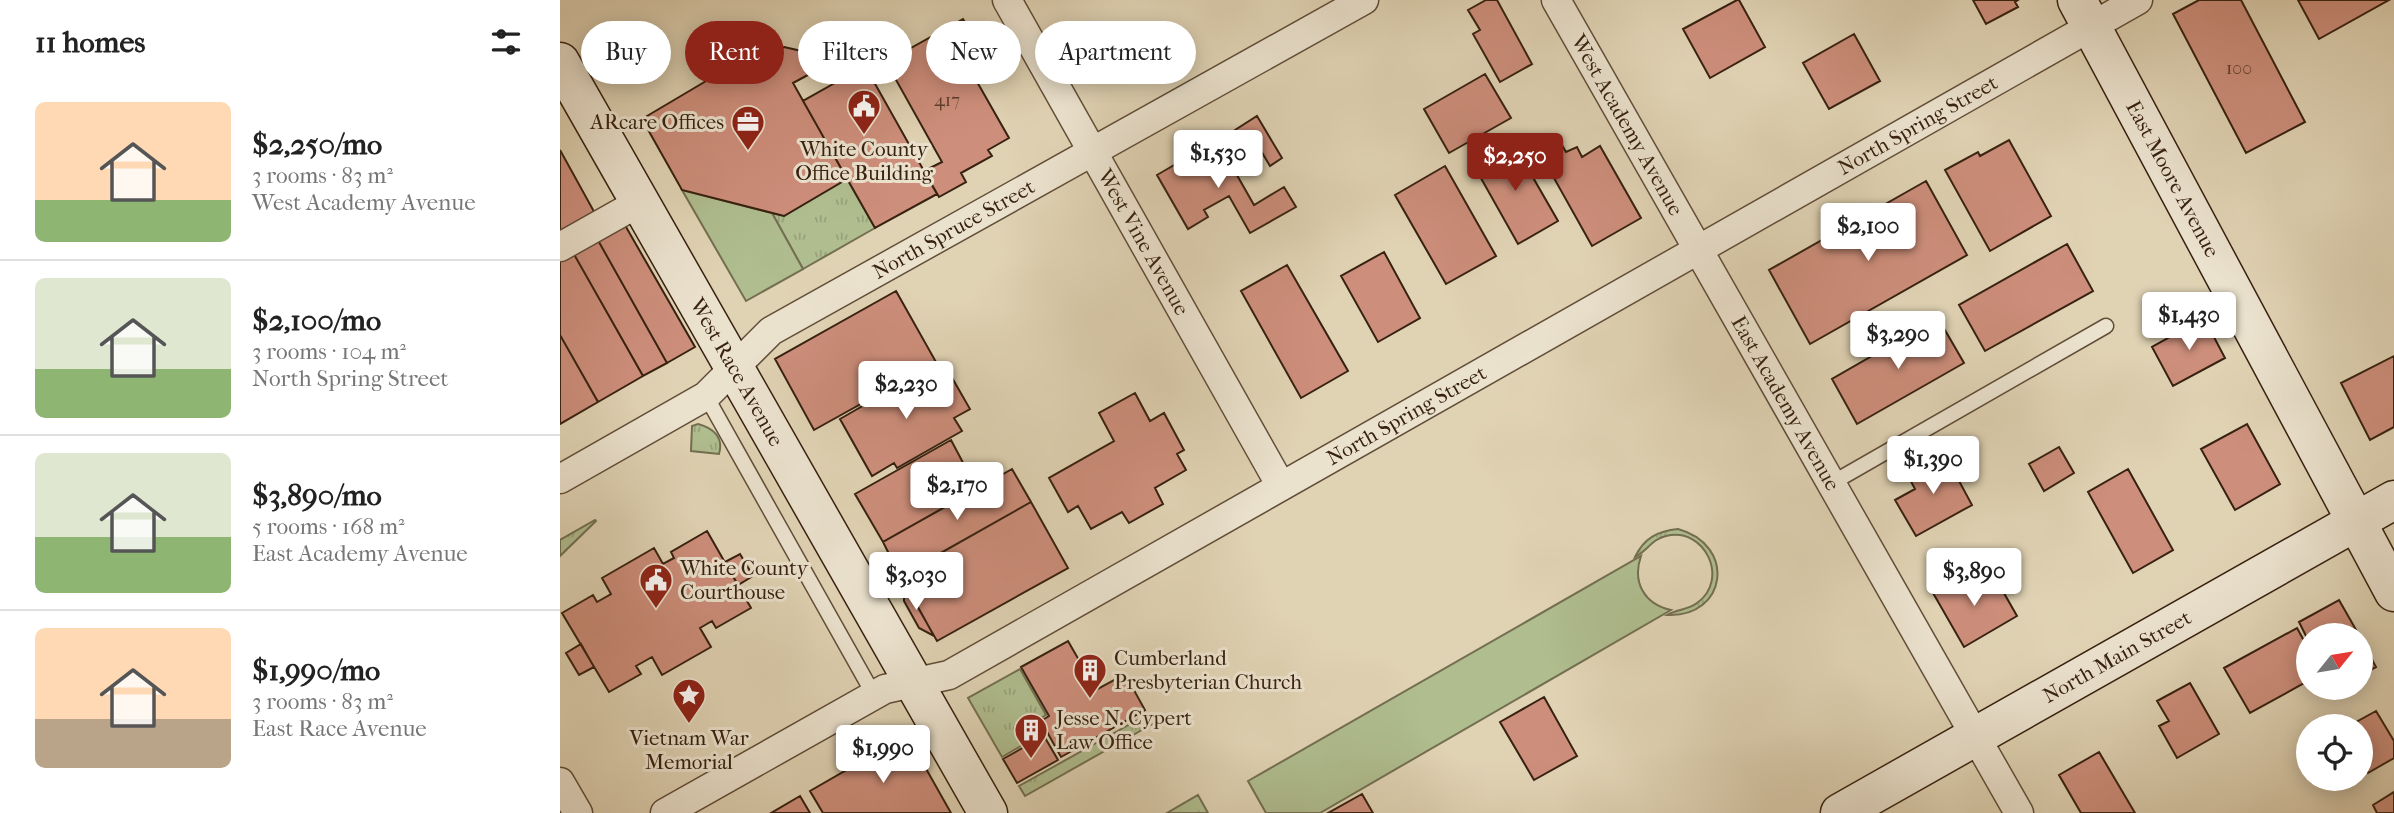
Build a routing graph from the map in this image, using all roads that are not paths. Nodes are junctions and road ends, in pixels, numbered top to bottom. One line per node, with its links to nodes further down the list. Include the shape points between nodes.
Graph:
1 (1007, 0): 7 (street, West Vine Avenue)
2 (1364, 0): 7 (street, North Spruce Street)
3 (1556, 0): 10 (street, West Academy Avenue)
4 (2138, 0): 5 (street, North Spring Street)
5 (2084, 13): 10 (street, North Spring Street); 18 (street, East Moore Avenue)
6 (560, 62): 8 (street, West Race Avenue)
7 (1092, 150): 12 (street, North Spruce Street, via 771,331); 16 (street, West Vine Avenue)
8 (640, 202): 9 (street); 12 (street, West Race Avenue)
9 (560, 247)
10 (1699, 248): 15 (street, East Academy Avenue); 16 (street, North Spring Street)
11 (2106, 326): 15 (lane)
12 (734, 367): 13 (street, North Spruce Street); 20 (street, West Race Avenue)
13 (706, 396): 14 (street, North Spruce Street); 21 (lane)
14 (560, 479)
15 (1832, 483): 22 (street, East Academy Avenue)
16 (1281, 486): 20 (street, North Spring Street, via 949,674)
17 (2394, 500): 18 (street, North Main Street)
18 (2356, 520): 19 (street, East Moore Avenue); 22 (street, North Main Street)
19 (2394, 592)
20 (914, 682): 21 (street, North Spring Street); 26 (street, West Race Avenue)
21 (874, 695): 25 (street, North Spring Street)
22 (1976, 737): 27 (street, North Main Street); 28 (street, East Academy Avenue)
23 (560, 782): 24 (street)
24 (578, 813)
25 (665, 813)
26 (988, 813)
27 (1840, 813)
28 (2019, 813)

